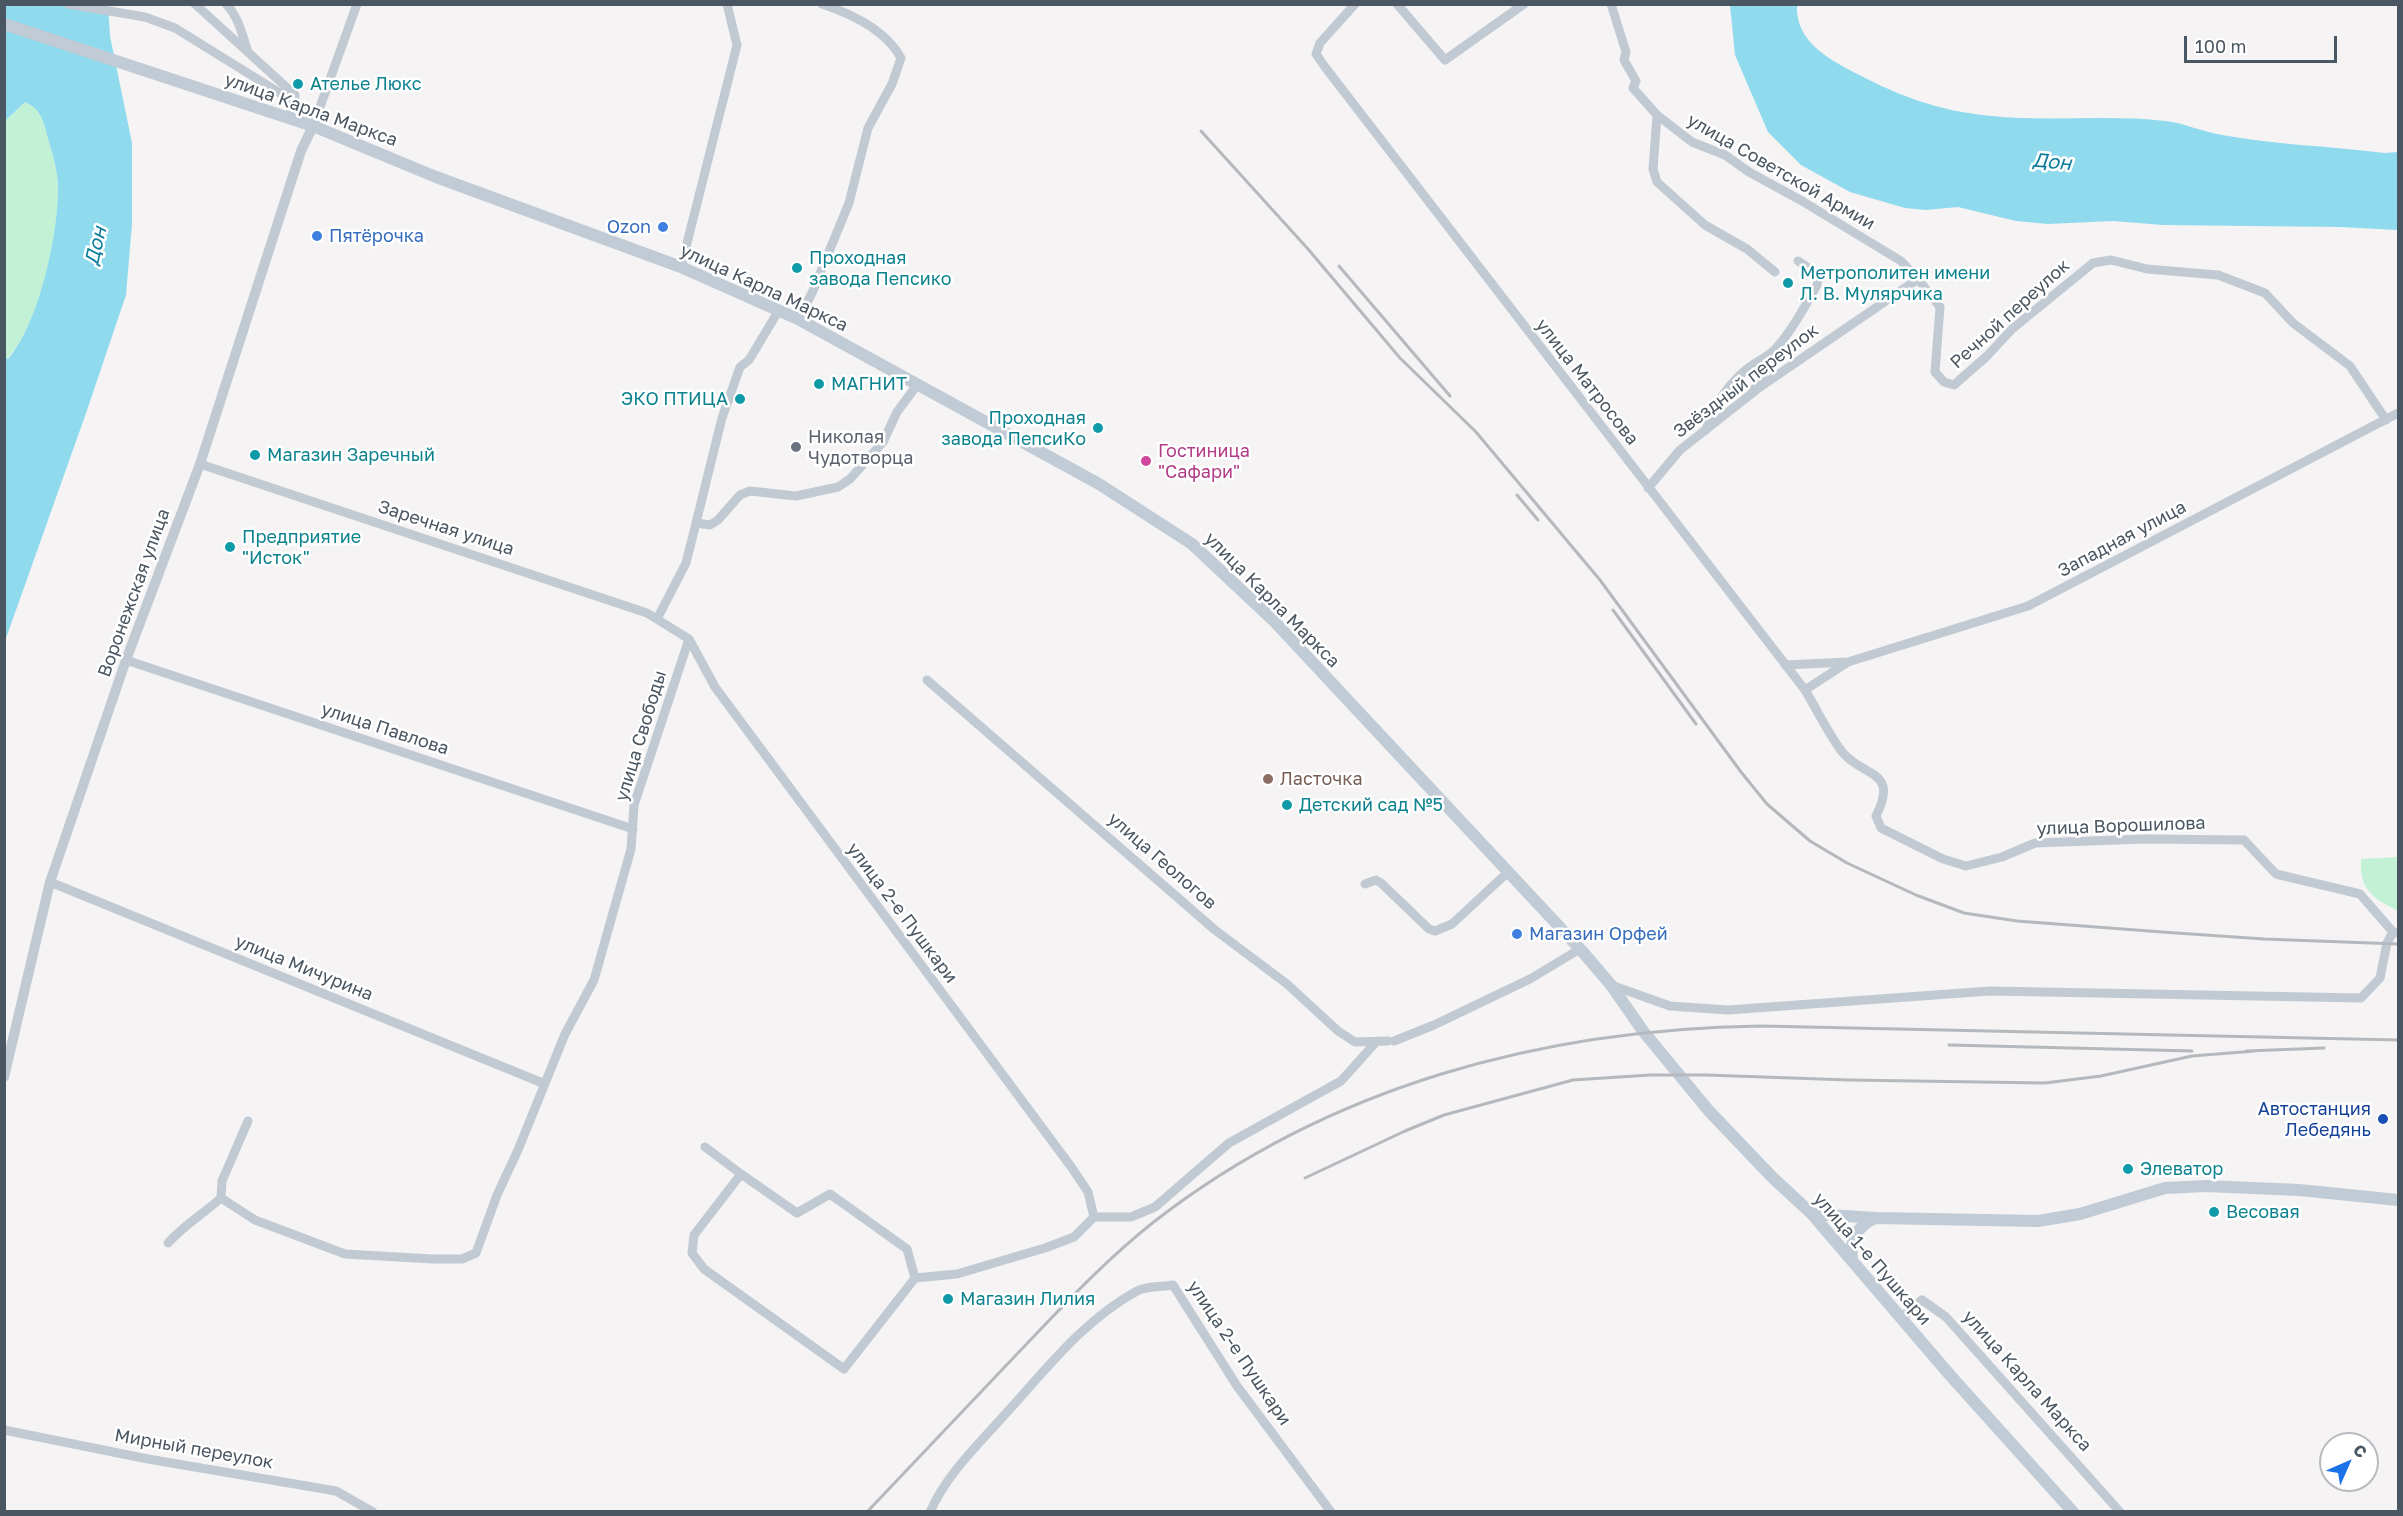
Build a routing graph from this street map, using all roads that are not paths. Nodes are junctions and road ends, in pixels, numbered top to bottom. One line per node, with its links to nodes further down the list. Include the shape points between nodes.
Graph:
1 (68, 4): 13 (street, улица Карла Маркса, via 145,17 175,28)
2 (226, 4): 12 (street)
3 (357, 4): 16 (street)
4 (727, 4): 18 (street, via 737,45)
5 (822, 4): 22 (street, via 871,26 894,45 901,58 868,128 849,203)
6 (1355, 4): 30 (street, улица Матросова, via 1320,43 1316,54)
7 (1397, 4): 8 (street, via 1445,60)
8 (1524, 4)
9 (1611, 4): 14 (street, улица Советской Армии, via 1626,52 1624,60 1636,81 1633,88)
10 (198, 5): 12 (street)
11 (4, 24): 15 (main road, улица Карла Маркса)
12 (248, 52): 13 (street, via 295,95)
13 (295, 103): 15 (street); 16 (street, улица Карла Маркса)
14 (1657, 115): 19 (street, via 1653,169 1657,182 1706,225 1747,249); 20 (street, улица Советской Армии, via 1692,142 1725,155 1901,261)
15 (288, 117): 16 (main road, улица Карла Маркса)
16 (315, 121): 18 (main road, улица Карла Маркса, via 436,177); 29 (street, Воронежская улица, via 301,151)
17 (1798, 261): 23 (street, via 1812,270 1817,285)
18 (681, 267): 21 (main road, улица Карла Маркса)
19 (1775, 272)
20 (1918, 279): 25 (street, Звёздный переулок); 27 (street, Речной переулок, via 1940,307 1935,372 1944,382 1954,385 2012,329 2093,263 2111,260 2147,269 2218,275 2265,293 2293,323 2350,366)
21 (779, 310): 22 (main road, улица Карла Маркса); 31 (street, via 749,360 740,367 722,418)
22 (798, 319): 24 (main road, улица Карла Маркса)
23 (1780, 344): 25 (street, via 1779,353); 28 (street, via 1764,360 1740,374 1717,403)
24 (918, 385): 31 (street, via 897,412 883,442 838,487 796,496 750,491 740,495 710,525); 41 (main road, улица Карла Маркса, via 1099,484 1192,544 1273,620)
25 (1751, 394): 28 (street, Звёздный переулок)
26 (2398, 413): 27 (street, Западная улица)
27 (2386, 420): 35 (street, Западная улица, via 2028,606)
28 (1706, 430): 30 (street, Звёздный переулок, via 1680,450)
29 (200, 464): 32 (street, Заречная улица, via 648,613); 34 (street, Воронежская улица)
30 (1648, 488): 36 (street, улица Матросова)
31 (696, 523): 32 (street, via 686,563)
32 (657, 620): 33 (street, Заречная улица)
33 (689, 639): 40 (street, улица Свободы, via 634,805); 57 (street, улица 2-е Пушкари, via 715,687 1072,1168 1088,1192)
34 (126, 660): 40 (street, улица Павлова); 42 (street, Воронежская улица)
35 (1848, 662): 36 (street); 38 (street)
36 (1785, 665): 38 (street, улица Матросова)
37 (927, 680): 48 (street, улица Геологов, via 1215,930 1287,984 1338,1031 1355,1042)
38 (1805, 690): 39 (street, улица Матросова, via 1844,754)
39 (1875, 774): 44 (street, улица Ворошилова, via 1882,785 1883,802 1876,816 1881,828 1943,860 1966,866 2035,843 2244,840 2276,874 2360,894)
40 (633, 829): 50 (street, улица Свободы, via 631,849 594,980 565,1034)
41 (1508, 872): 43 (street, via 1452,924 1435,931 1381,883 1376,880); 45 (main road, улица Карла Маркса)
42 (50, 882): 49 (street, Воронежская улица); 50 (street, улица Мичурина)
43 (1365, 884)
44 (2396, 932): 46 (street, via 2387,944 2380,978 2361,998 1990,991 1728,1010 1670,1006)
45 (1580, 949): 46 (main road, улица Карла Маркса); 48 (street, улица Геологов, via 1530,979 1434,1025 1391,1041)
46 (1611, 986): 47 (main road, улица Карла Маркса)
47 (1643, 1031): 56 (main road, улица 1-е Пушкари, via 1708,1111)
48 (1376, 1042): 57 (street, via 1341,1081 1229,1143 1155,1207 1131,1218)
49 (4, 1077)
50 (545, 1084): 54 (street, via 476,1253 462,1259 345,1254 255,1220)
51 (248, 1121): 54 (street, via 222,1181)
52 (705, 1146): 53 (street)
53 (741, 1174): 61 (street, via 797,1214 830,1194 907,1249); 61 (street, via 694,1235 692,1253 704,1269 844,1369)
54 (221, 1198): 59 (street)
55 (2398, 1200): 58 (main road, via 2206,1186 2165,1188 2080,1214 2038,1221)
56 (1812, 1214): 58 (main road); 60 (main road, улица 1-е Пушкари)
57 (1094, 1218): 61 (street, via 1074,1237 1045,1248 957,1274)
58 (1876, 1218): 60 (main road, via 1853,1237)
59 (168, 1243)
60 (1852, 1260): 62 (main road, улица 1-е Пушкари)
61 (915, 1278)
62 (1901, 1317): 67 (main road, улица 1-е Пушкари); 68 (street, улица Карла Маркса, via 1922,1300 1946,1317)
63 (4, 1430): 64 (street, Мирный переулок, via 336,1491)
64 (373, 1512)
65 (930, 1512): 66 (street, улица 2-е Пушкари, via 952,1474 1051,1360 1095,1319 1140,1289 1173,1285 1237,1386)
66 (1331, 1512)
67 (2073, 1512)
68 (2120, 1512)

